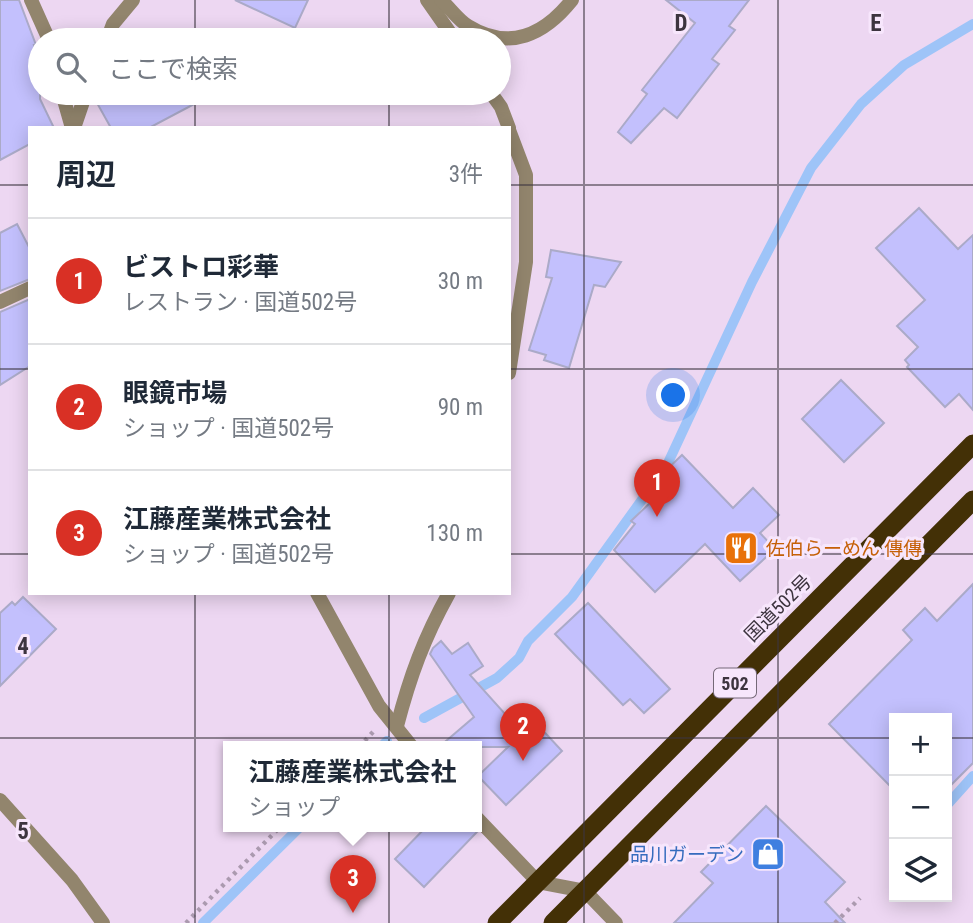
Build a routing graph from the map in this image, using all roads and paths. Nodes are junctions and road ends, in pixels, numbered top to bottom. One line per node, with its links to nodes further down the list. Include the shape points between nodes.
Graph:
1 (32, 0): 6 (street)
2 (133, 0): 7 (street)
3 (427, 0): 8 (street)
4 (441, 0): 9 (street)
5 (572, 0): 10 (street, via 540,31)
6 (44, 28)
7 (112, 28)
8 (447, 28)
9 (473, 28)
10 (511, 38)
11 (66, 105): 14 (street)
12 (82, 105): 15 (street)
13 (500, 105): 16 (street)
14 (72, 126)
15 (74, 126)
16 (508, 126)
17 (511, 134): 20 (street, via 526,175 526,249)
18 (28, 289): 19 (street)
19 (0, 302)
20 (511, 358)
21 (973, 444): 30 (highway, 国道502号 / 502)
22 (973, 500): 31 (highway, 502)
23 (318, 595): 25 (street, via 379,706)
24 (448, 595): 25 (street, via 427,633)
25 (397, 726): 26 (street)
26 (408, 741)
27 (0, 800): 33 (street, via 72,880)
28 (482, 823): 30 (street)
29 (275, 832): 34 (path)
30 (538, 882): 31 (street); 35 (highway, 国道502号 / 502)
31 (585, 891): 36 (highway, 502); 37 (street)
32 (860, 898): 38 (path)
33 (103, 923)
34 (186, 923)
35 (497, 923)
36 (553, 923)
37 (616, 923)
38 (835, 923)

